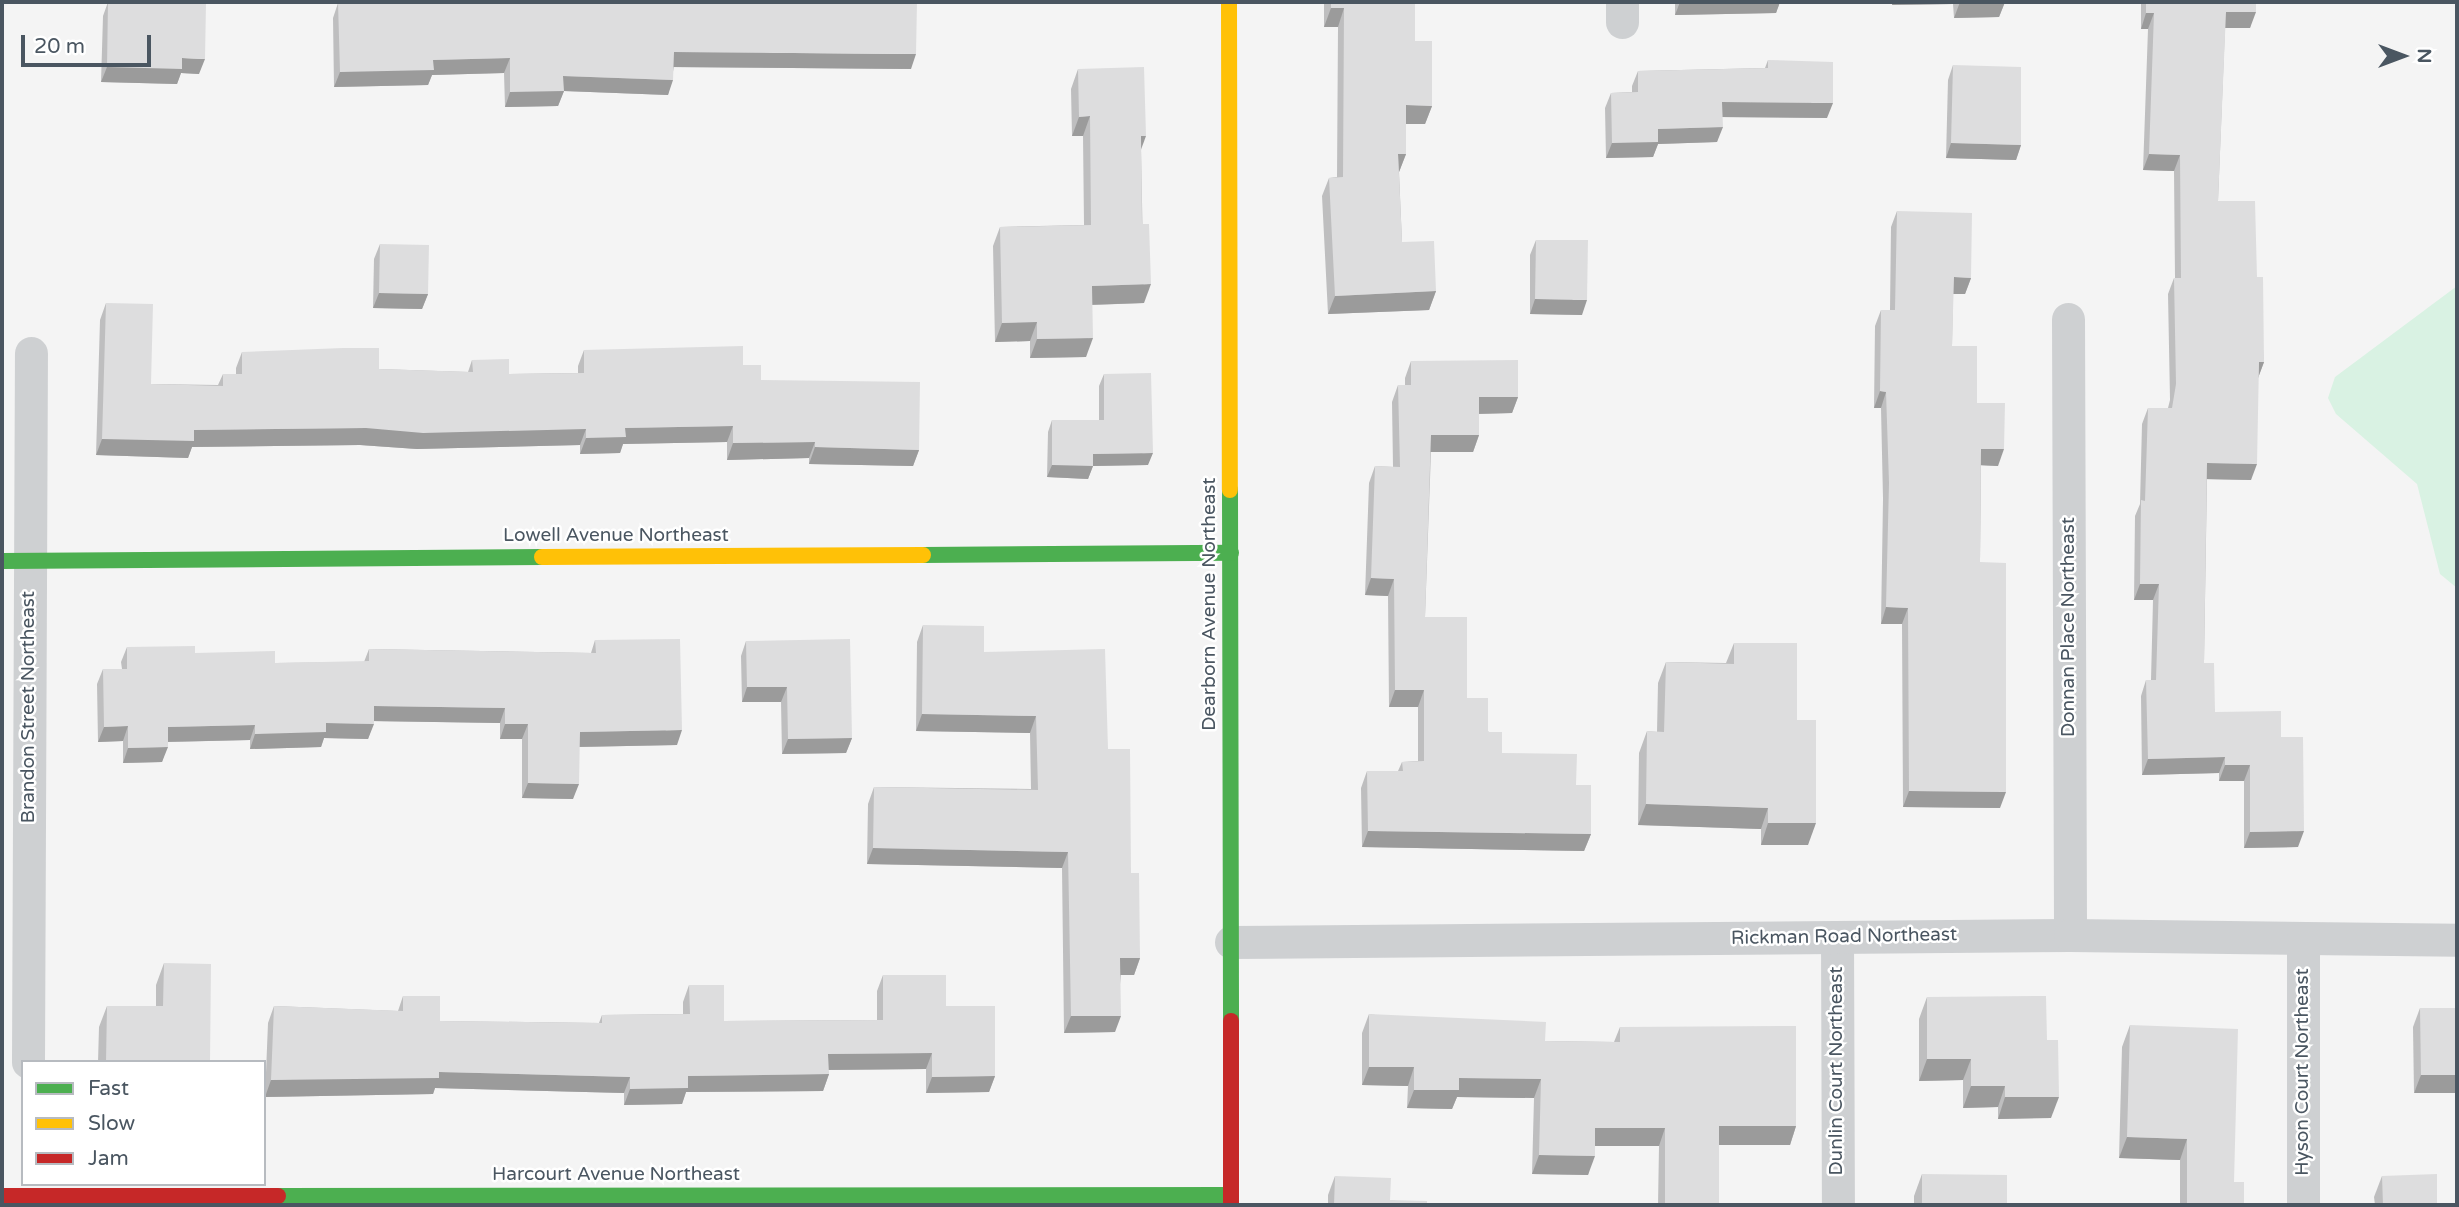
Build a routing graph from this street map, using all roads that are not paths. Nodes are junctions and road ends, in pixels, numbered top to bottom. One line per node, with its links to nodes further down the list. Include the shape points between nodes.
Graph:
1 (1229, 2): 4 (street, Dearborn Avenue Northeast)
2 (2068, 319): 6 (street, Donnan Place Northeast)
3 (31, 353): 5 (street, Brandon Street Northeast)
4 (1231, 553): 5 (street, Lowell Avenue Northeast); 10 (street, Dearborn Avenue Northeast)
5 (16, 561): 11 (street, Brandon Street Northeast)
6 (2070, 934): 7 (street, Rickman Road Northeast); 8 (street, Rickman Road Northeast)
7 (1837, 938): 10 (street, Rickman Road Northeast); 14 (street, Dunlin Court Northeast)
8 (2303, 939): 9 (street, Rickman Road Northeast); 15 (street, Hyson Court Northeast)
9 (2457, 940)
10 (1231, 942): 13 (street, Dearborn Avenue Northeast)
11 (27, 1060)
12 (18, 1192): 13 (street, Harcourt Avenue Northeast)
13 (1231, 1200)
14 (1838, 1205)
15 (2303, 1205)

